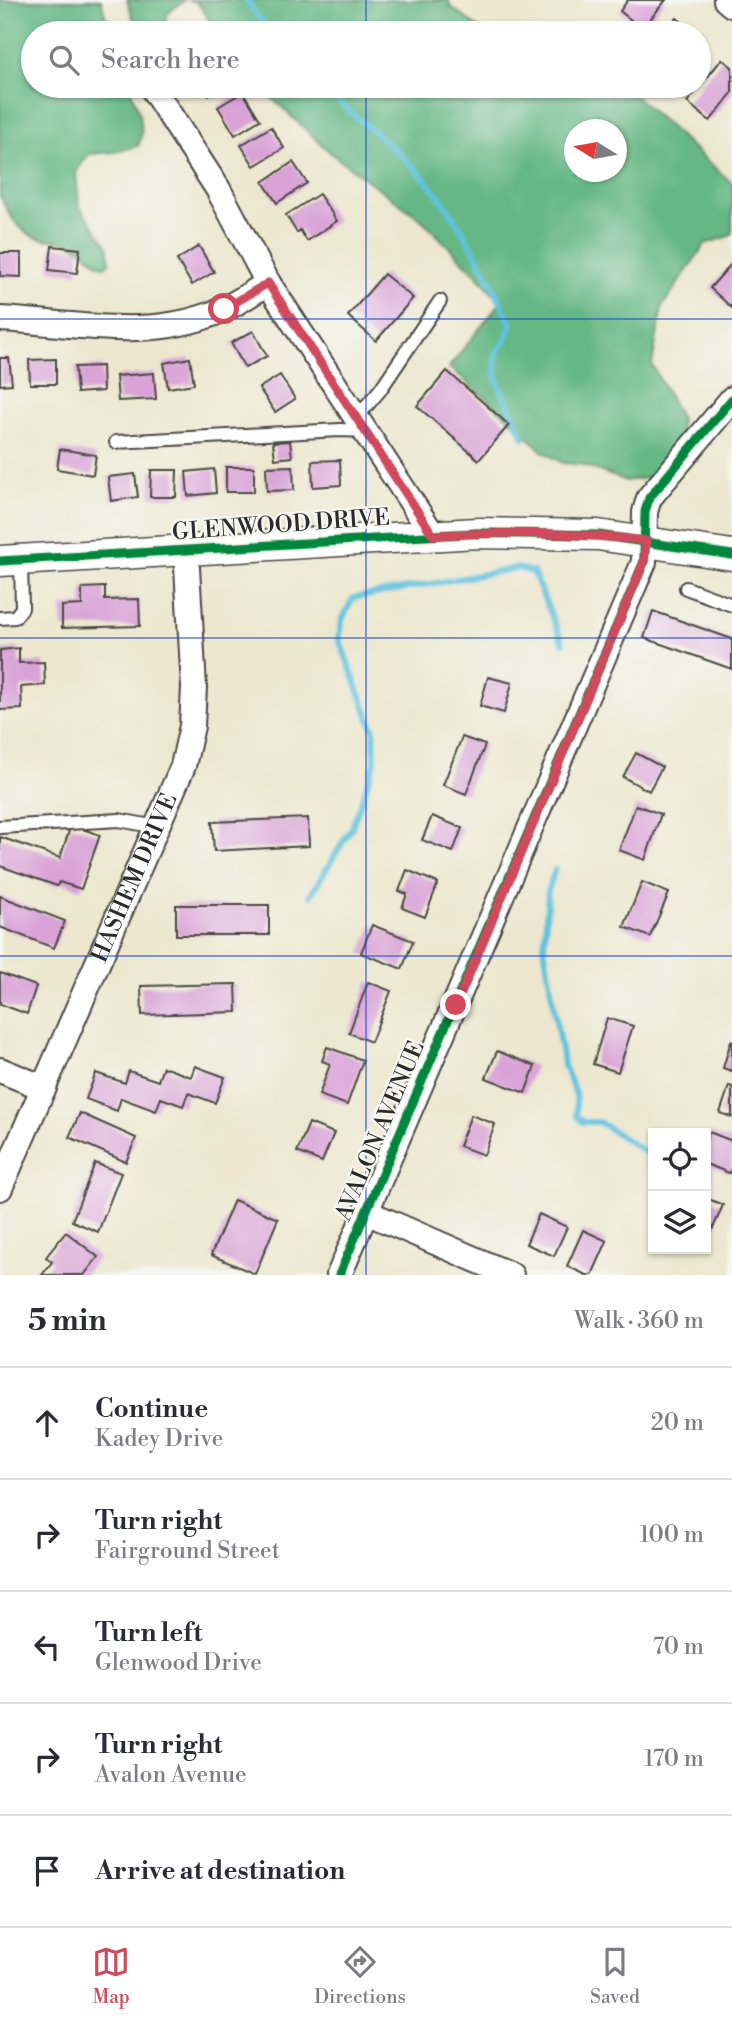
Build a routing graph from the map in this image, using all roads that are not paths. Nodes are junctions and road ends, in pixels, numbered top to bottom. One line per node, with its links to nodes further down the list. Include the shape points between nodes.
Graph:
1 (726, 0): 2 (street)
2 (732, 5)
3 (158, 98): 4 (street, via 218,189)
4 (268, 283): 6 (street, via 224,309 166,327 85,328); 8 (street)
5 (440, 301): 8 (lane)
6 (0, 319)
7 (732, 399): 11 (street, AVALON AVENUE, via 649,498)
8 (361, 424): 9 (lane, via 340,430); 10 (street)
9 (116, 442)
10 (433, 535): 11 (street, GLENWOOD DRIVE, via 598,535); 12 (street, GLENWOOD DRIVE)
11 (646, 541): 13 (street, GLENWOOD DRIVE); 23 (street, AVALON AVENUE, via 644,562)
12 (187, 551): 14 (street, GLENWOOD DRIVE); 19 (street, HASHEM DRIVE, via 192,726 183,765)
13 (732, 555)
14 (11, 561): 17 (lane, via 22,608 15,617)
15 (686, 589): 16 (lane)
16 (732, 605)
17 (0, 618)
18 (0, 827): 19 (lane, via 119,820)
19 (157, 827): 21 (street, HASHEM DRIVE)
20 (0, 1070): 21 (street)
21 (44, 1088): 22 (street, HASHEM DRIVE)
22 (0, 1188)
23 (366, 1212): 24 (street, AVALON AVENUE); 25 (street)
24 (339, 1275)
25 (510, 1275)

